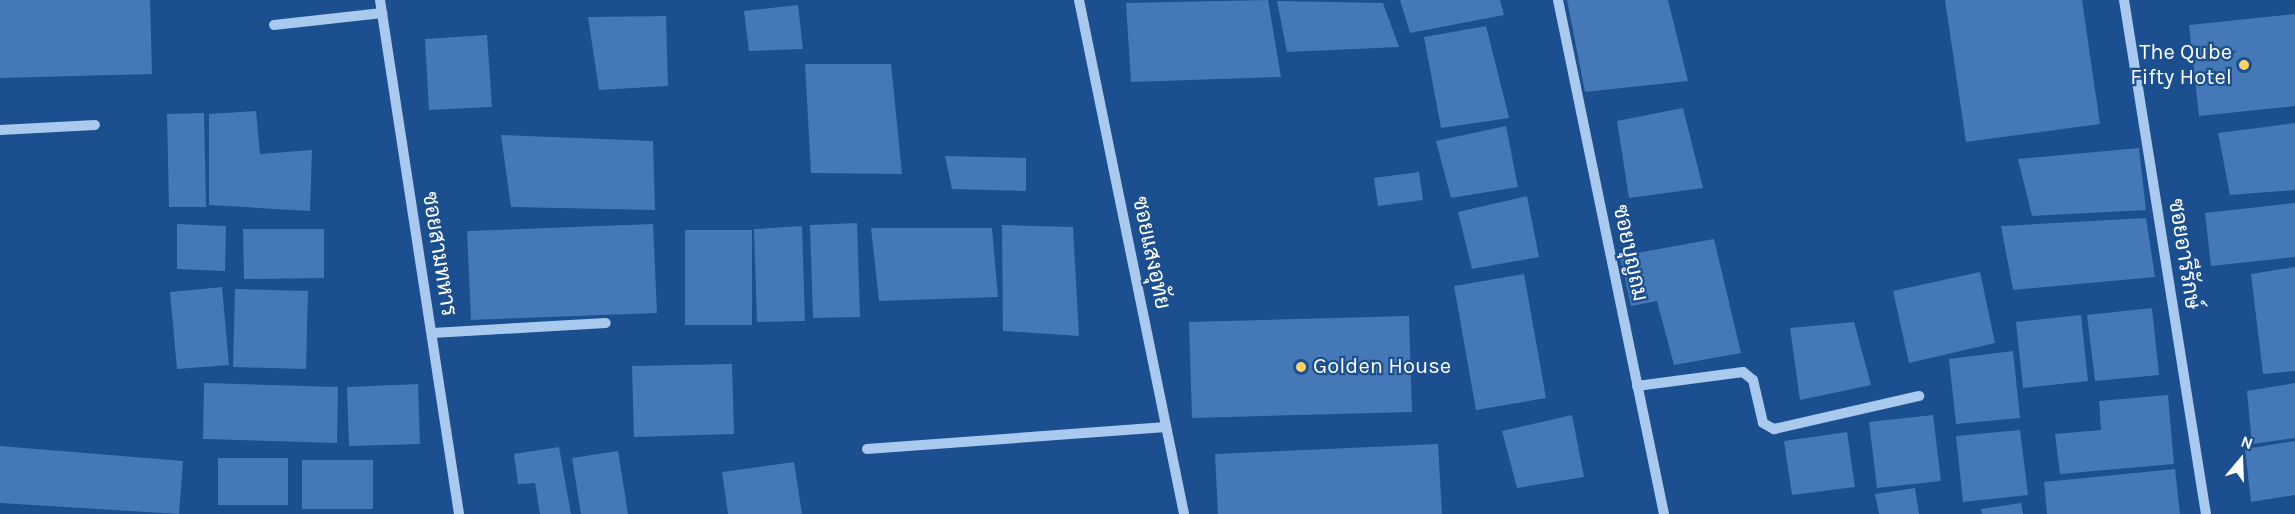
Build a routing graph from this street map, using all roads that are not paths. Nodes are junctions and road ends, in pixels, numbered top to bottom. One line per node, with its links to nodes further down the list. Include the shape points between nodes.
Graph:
1 (380, 0): 5 (street, ซอยสามทหาร)
2 (1079, 0): 13 (street, ซอยแสงอุทัย)
3 (1558, 0): 11 (street, ซอยบุญถม)
4 (2124, 0): 18 (street, ซอยอารีรักษ์)
5 (382, 13): 6 (street); 10 (street, ซอยสามทหาร)
6 (274, 25)
7 (95, 125): 8 (street)
8 (0, 130)
9 (606, 323): 10 (street)
10 (432, 333): 15 (street, ซอยสามทหาร)
11 (1637, 386): 12 (street, via 1743,372 1753,380 1763,423 1774,429); 17 (street, ซอยบุญถม)
12 (1919, 396)
13 (1166, 427): 14 (street); 16 (street, ซอยแสงอุทัย)
14 (867, 449)
15 (459, 514)
16 (1184, 514)
17 (1664, 514)
18 (2206, 514)

